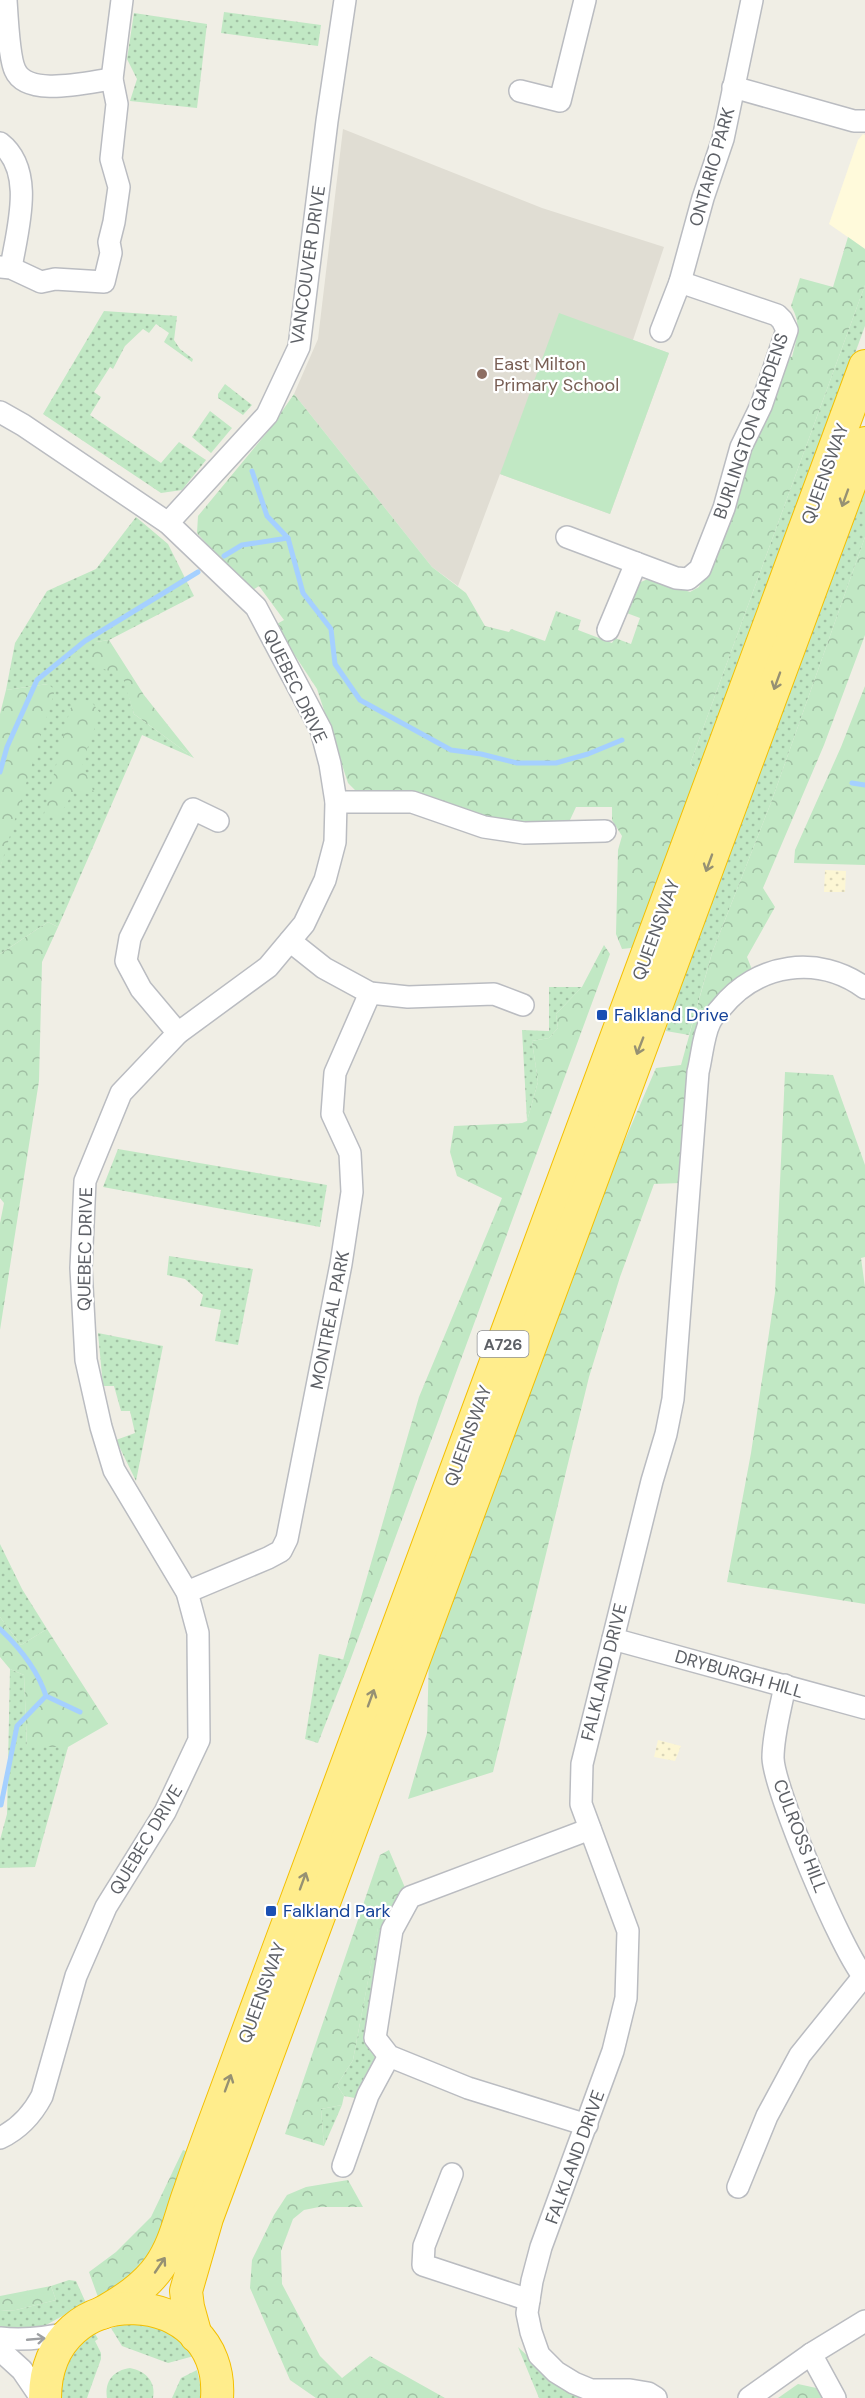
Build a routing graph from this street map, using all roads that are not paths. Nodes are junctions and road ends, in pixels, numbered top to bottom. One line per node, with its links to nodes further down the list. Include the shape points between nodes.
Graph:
1 (6, 0): 6 (street)
2 (122, 0): 7 (street)
3 (345, 0): 18 (street, VANCOUVER DRIVE, via 299,347 267,415)
4 (585, 0): 9 (street, via 560,101)
5 (752, 0): 8 (street, ONTARIO PARK)
6 (4, 30): 7 (street, via 15,71 26,83 42,87)
7 (112, 79): 12 (street, via 117,104 111,159 118,187 104,282 41,282)
8 (734, 87): 10 (street); 13 (street, ONTARIO PARK, via 723,139)
9 (520, 91)
10 (865, 121)
11 (0, 143): 12 (street, via 18,169 21,198)
12 (5, 268)
13 (680, 282): 14 (street, ONTARIO PARK); 20 (street, BURLINGTON GARDENS, via 777,315 787,330 761,406 741,447 724,508 700,569 688,579 675,578)
14 (661, 331)
15 (865, 366): 43 (highway, QUEENSWAY / A726, one-way to 15, via 132,2295 154,2274 179,2226 232,2072)
16 (0, 412): 18 (street, QUEBEC DRIVE)
17 (865, 443): 45 (highway, QUEENSWAY / A726, one-way to 45, via 207,2218 186,2291)
18 (168, 523): 22 (street, QUEBEC DRIVE, via 256,607 321,730)
19 (567, 537): 20 (street, BURLINGTON GARDENS)
20 (636, 563): 21 (street)
21 (608, 630)
22 (336, 802): 24 (street, via 412,802 484,827 524,833); 25 (street, QUEBEC DRIVE, via 335,842 325,880 304,924)
23 (218, 821): 29 (street, via 193,809 130,938 126,961 141,989)
24 (605, 831)
25 (290, 941): 27 (street, via 324,968); 29 (street, QUEBEC DRIVE, via 268,967)
26 (865, 988): 31 (street, FALKLAND DRIVE, via 816,966 775,970 733,994 710,1022 698,1072 673,1399)
27 (370, 993): 28 (street, via 408,997 494,994); 30 (street, MONTREAL PARK, via 335,1073 332,1114 350,1153 352,1192 287,1539 281,1551)
28 (523, 1005)
29 (178, 1033): 30 (street, QUEBEC DRIVE, via 121,1093 85,1181 81,1268 86,1360 114,1470)
30 (187, 1593): 38 (street, QUEBEC DRIVE, via 198,1633 199,1740 165,1812 106,1907 76,1976 42,2096 16,2130)
31 (613, 1639): 32 (street, DRYBURGH HILL); 34 (street, FALKLAND DRIVE, via 582,1764 581,1804)
32 (785, 1685): 33 (street, DRYBURGH HILL); 35 (street, CULROSS HILL, via 773,1758 777,1780 827,1906)
33 (865, 1708)
34 (590, 1829): 36 (street, via 410,1897 392,1930 375,2038); 37 (street, FALKLAND DRIVE, via 628,1931 626,1998 613,2051)
35 (864, 1978): 41 (street, via 800,2055 767,2116)
36 (389, 2056): 37 (street, via 468,2088); 39 (street, via 368,2095)
37 (587, 2125): 42 (street, FALKLAND DRIVE, via 541,2247)
38 (0, 2138)
39 (342, 2166)
40 (452, 2174): 42 (street, via 424,2246 423,2265)
41 (738, 2187)
42 (529, 2300): 52 (street, FALKLAND DRIVE, via 531,2332 539,2355 556,2372 591,2390 630,2390)
43 (97, 2316): 45 (highway, A726, via 140,2308 157,2311); 46 (street, one-way to 43, via 41,2339); 51 (highway, A726, via 60,2346 51,2365)
44 (865, 2321): 48 (street)
45 (196, 2336): 49 (highway, A726, via 208,2354)
46 (0, 2338)
47 (0, 2350): 50 (street, via 22,2370)
48 (811, 2354): 53 (street); 54 (street)
49 (220, 2391)
50 (41, 2398)
51 (45, 2398)
52 (656, 2398)
53 (748, 2398)
54 (835, 2398)

